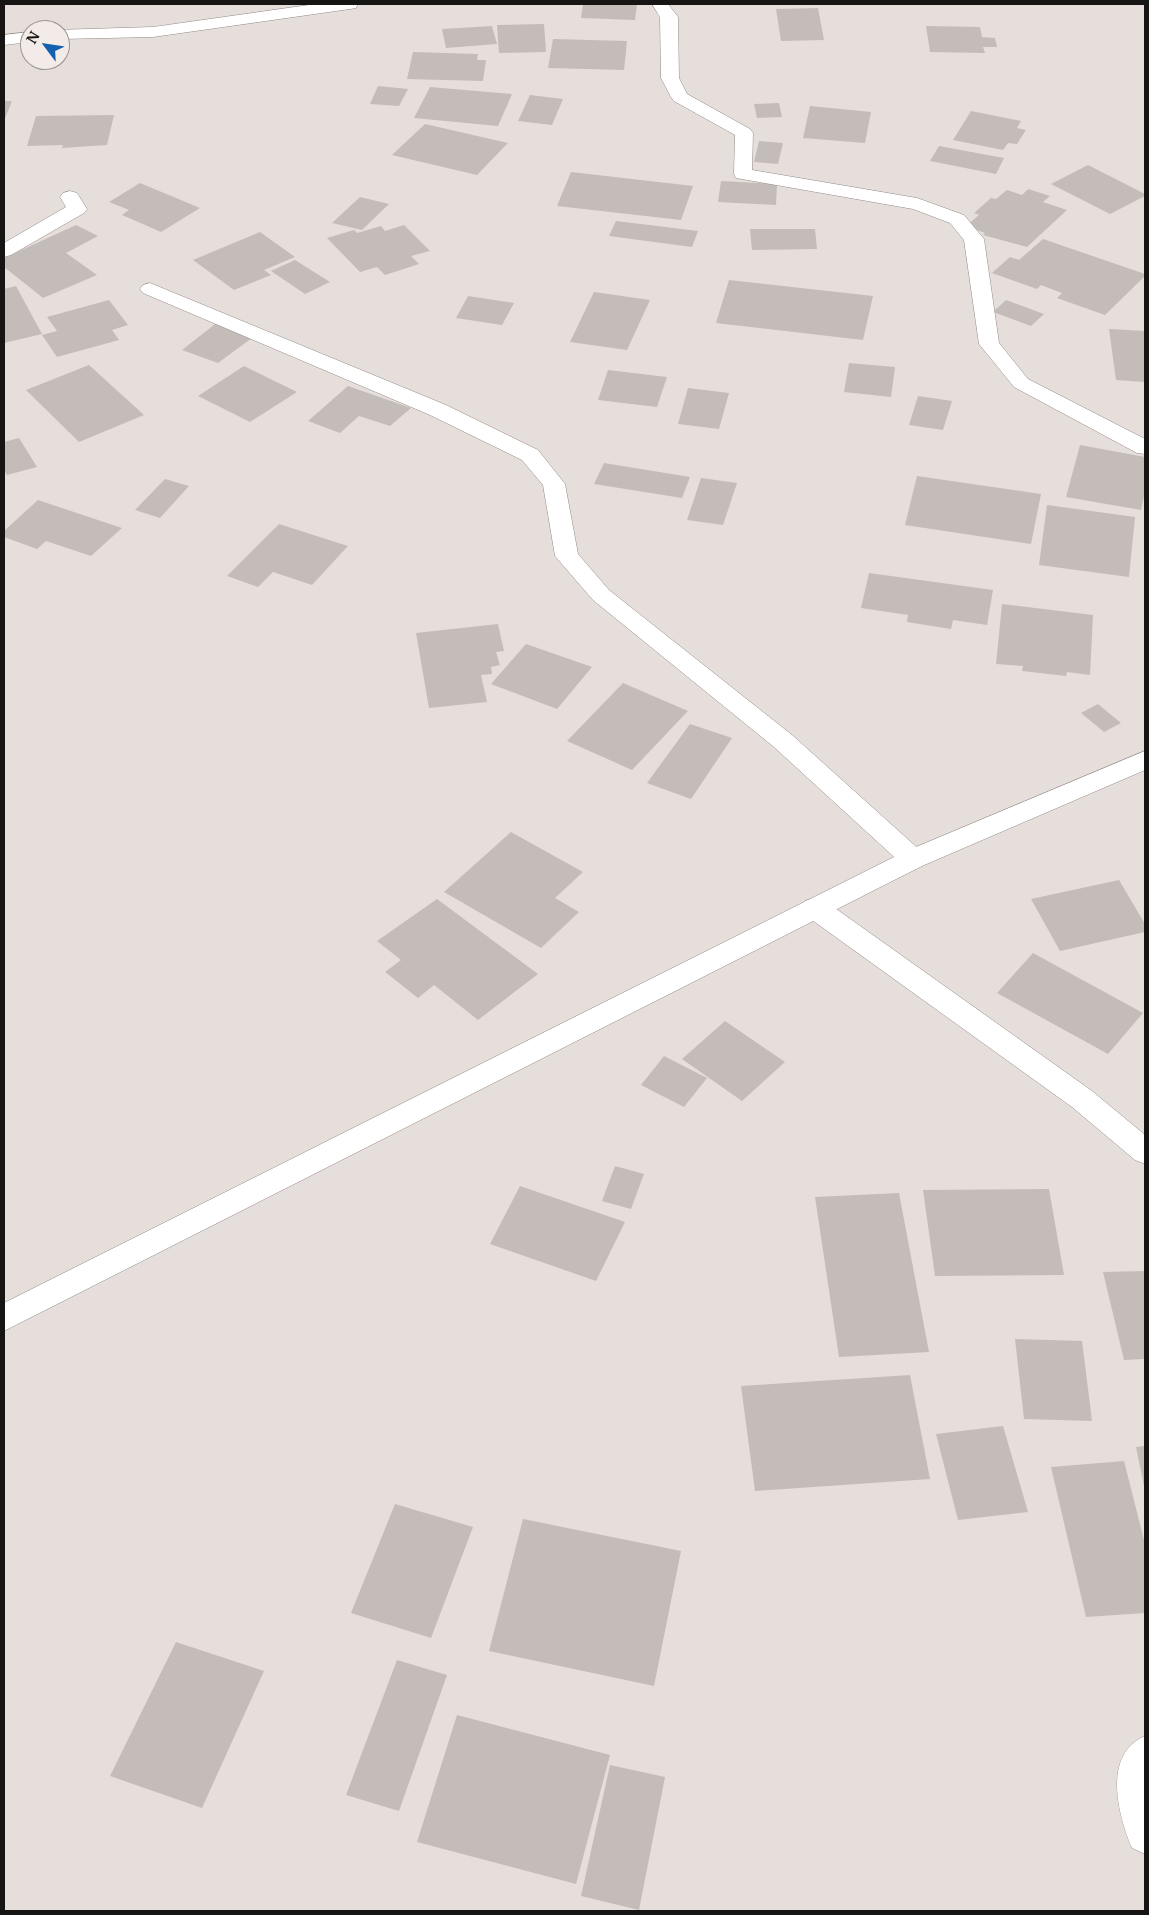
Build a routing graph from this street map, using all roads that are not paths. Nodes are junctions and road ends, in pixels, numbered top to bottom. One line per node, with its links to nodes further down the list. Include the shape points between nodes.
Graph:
1 (350, 4): 3 (street, via 152,32)
2 (660, 4): 9 (street, via 669,17 670,78 680,97 744,133 743,174 917,204 956,219 974,239 988,344 1021,383)
3 (70, 34)
4 (20, 38): 5 (street)
5 (4, 40)
6 (70, 197): 7 (street, via 76,209)
7 (4, 250)
8 (150, 289): 11 (street, via 438,410 530,455 554,484 567,556 601,595 783,741)
9 (1145, 448)
10 (1145, 760): 11 (street)
11 (913, 859): 12 (street)
12 (815, 908): 13 (street, via 1082,1099); 14 (street)
13 (1145, 1152)
14 (4, 1318)
15 (1145, 1754): 16 (street, via 1137,1764 1134,1794)
16 (1145, 1835)

